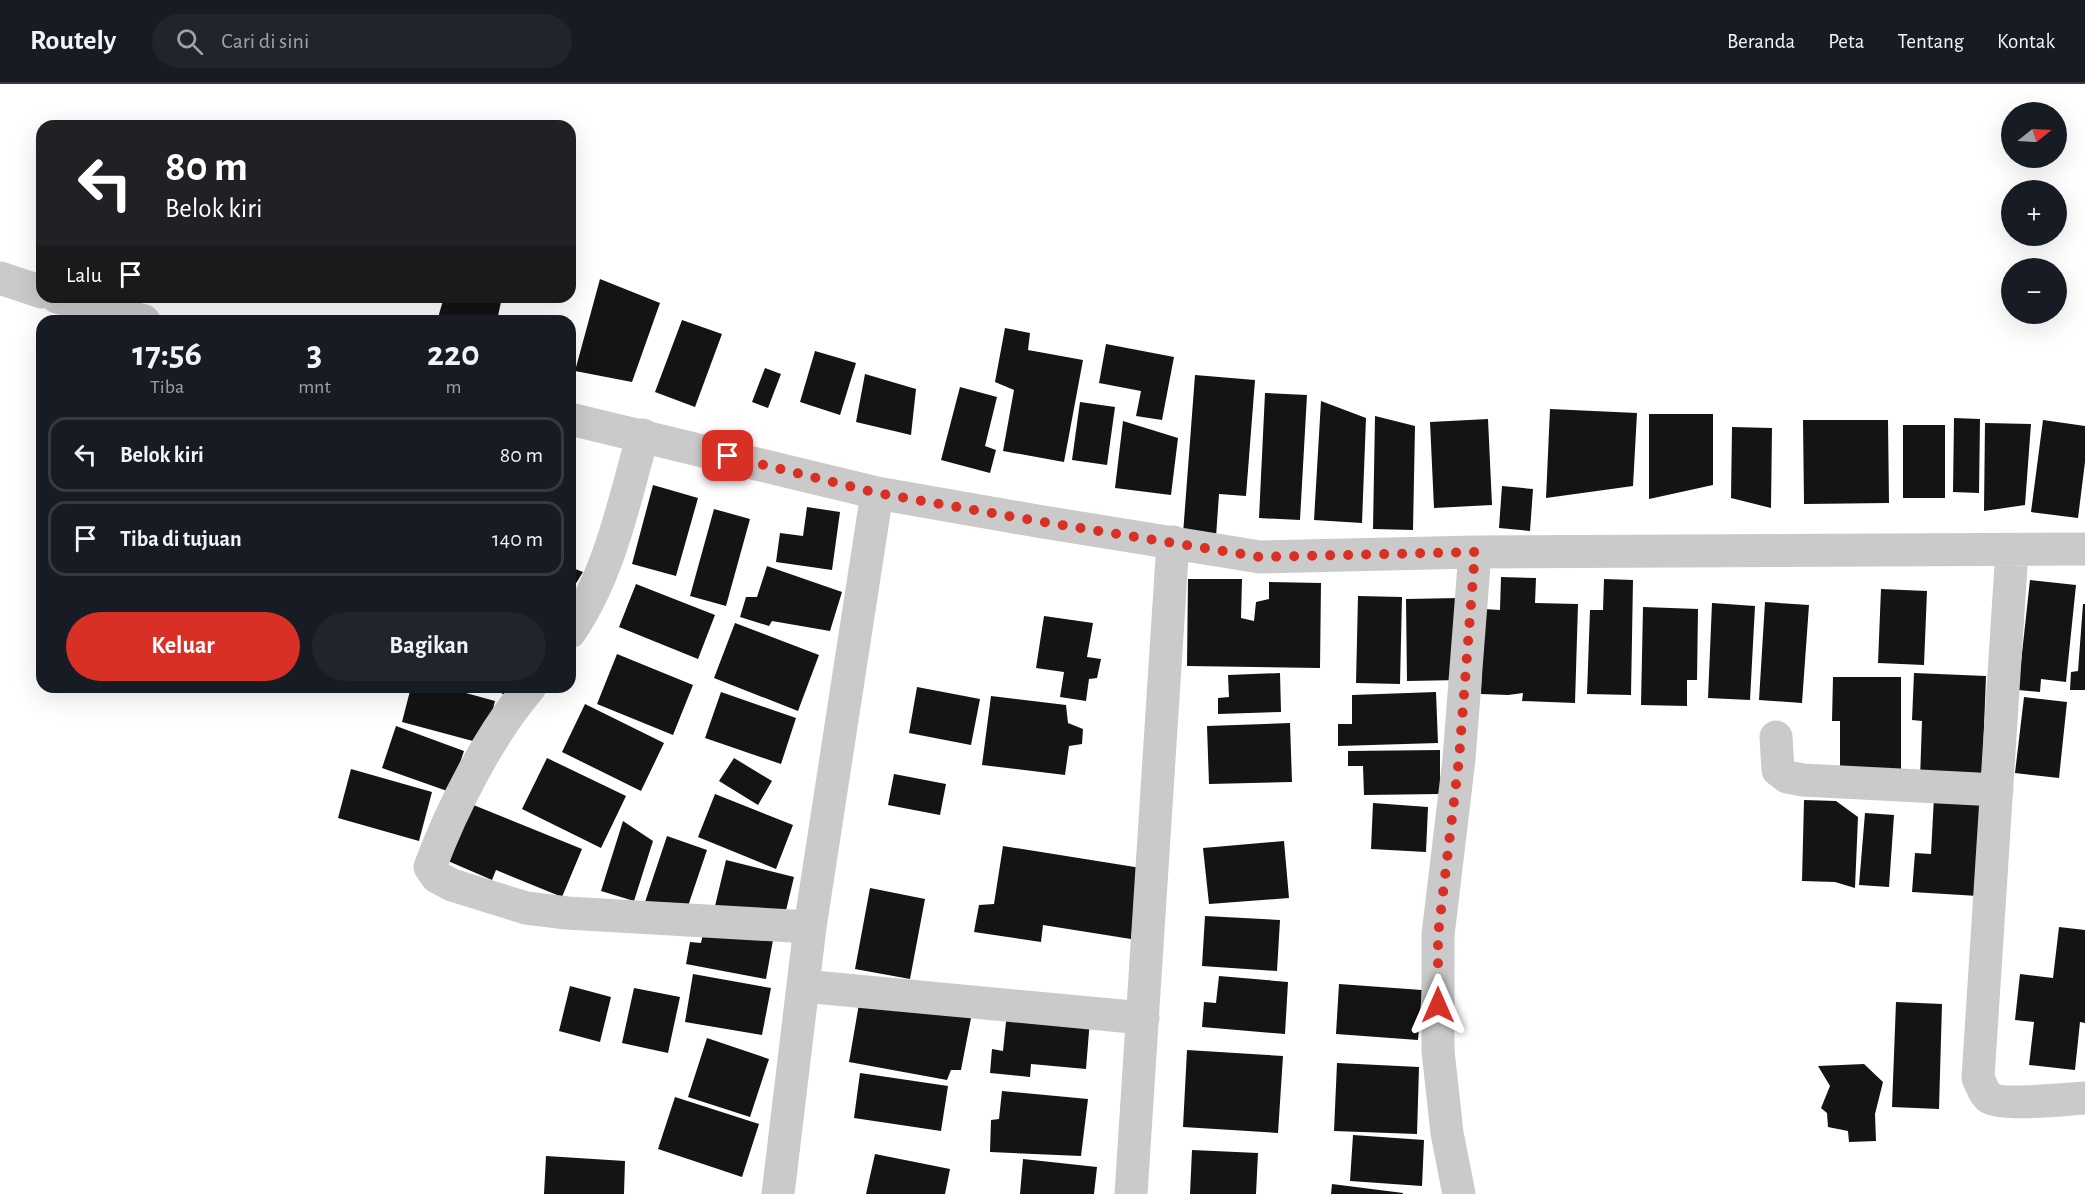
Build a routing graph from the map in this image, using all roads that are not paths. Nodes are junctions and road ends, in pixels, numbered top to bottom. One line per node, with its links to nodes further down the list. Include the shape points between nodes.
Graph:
1 (0, 278): 2 (street)
2 (36, 290)
3 (79, 303): 4 (street)
4 (122, 315)
5 (576, 419): 6 (street)
6 (643, 435): 7 (street); 12 (street, via 604,568)
7 (877, 493): 8 (street); 16 (street)
8 (1173, 542): 11 (street, via 1260,557); 18 (street)
9 (2085, 549): 10 (street)
10 (2012, 550): 11 (street); 15 (street)
11 (1475, 552): 22 (street, via 1459,759 1438,935 1438,1051 1447,1133)
12 (576, 624)
13 (525, 693): 16 (street, via 470,780 441,837 430,867 437,877 526,908)
14 (1776, 737): 15 (street, via 1778,770 1787,777)
15 (1997, 790): 19 (street, via 1978,1078 1991,1098 2005,1102)
16 (810, 927): 17 (street)
17 (803, 986): 18 (street); 20 (street)
18 (1143, 1018): 21 (street)
19 (2085, 1098)
20 (778, 1194)
21 (1131, 1194)
22 (1459, 1194)

